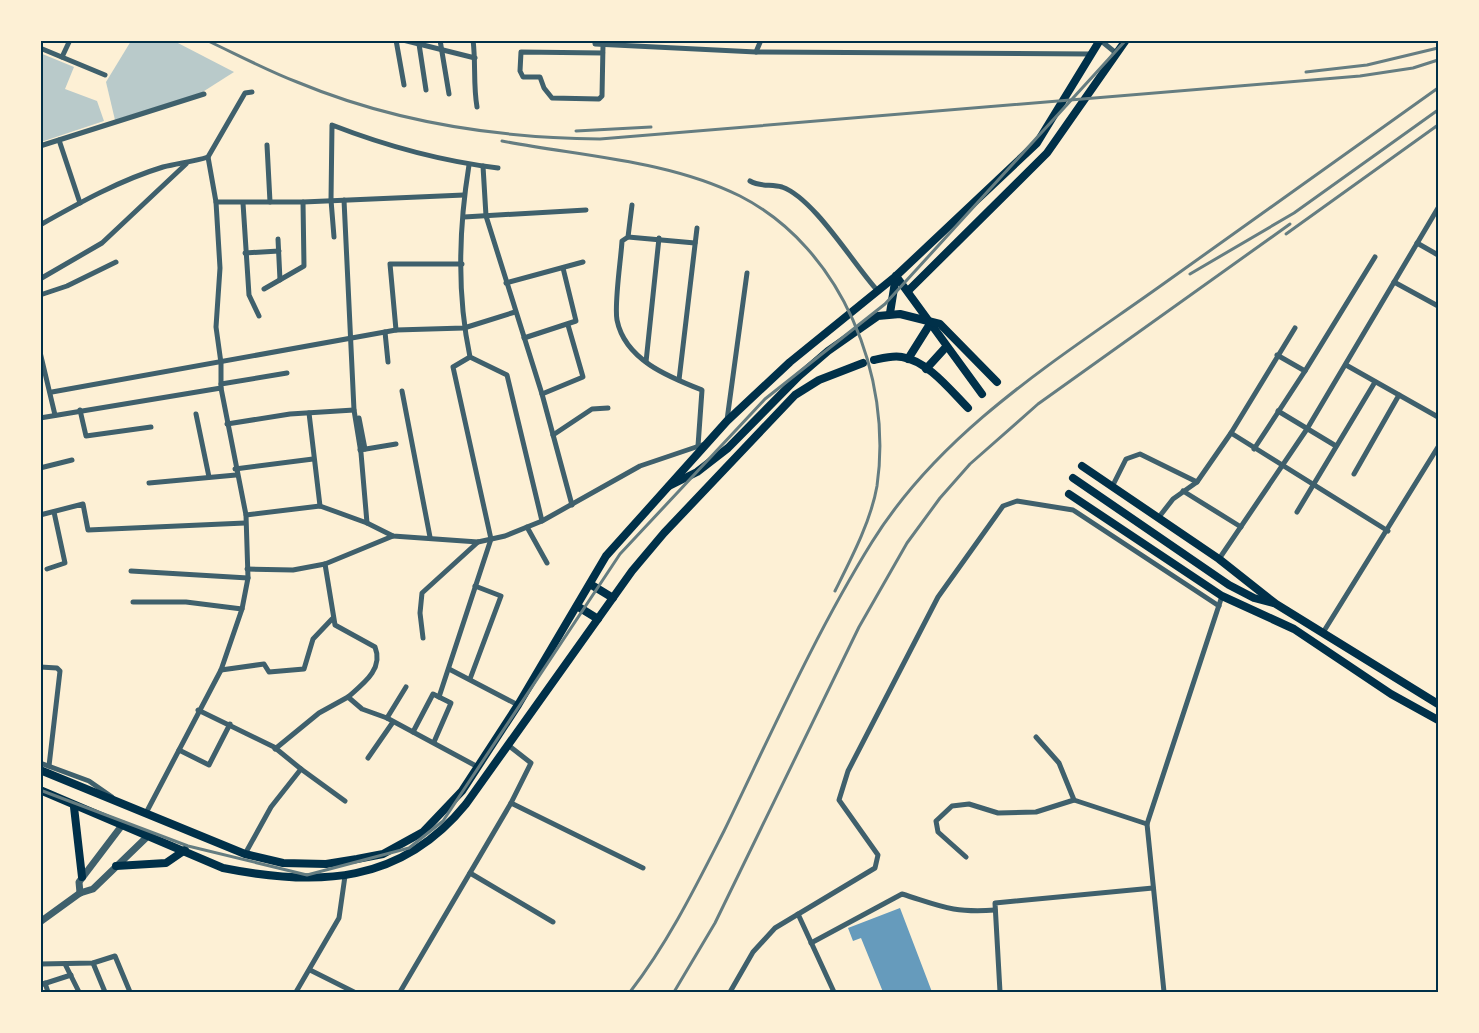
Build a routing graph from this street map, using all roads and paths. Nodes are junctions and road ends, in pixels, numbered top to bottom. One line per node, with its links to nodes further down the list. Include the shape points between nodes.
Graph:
1 (70, 40): 20 (street)
2 (396, 40): 23 (street)
3 (403, 40): 11 (street)
4 (440, 40): 15 (street)
5 (473, 40): 21 (street)
6 (595, 40): 12 (street, via 595,44)
7 (672, 40): 14 (street)
8 (761, 40): 16 (street)
9 (1126, 40): 18 (main road)
10 (1100, 41): 18 (street); 19 (main road)
11 (419, 44): 15 (street); 24 (street)
12 (603, 45): 14 (street); 17 (street)
13 (40, 48): 20 (street)
14 (671, 49): 16 (street)
15 (442, 50): 21 (street); 27 (street)
16 (756, 51): 19 (street)
17 (603, 53): 17 (street, via 603,96 599,99 552,98 540,77 524,77 520,71 521,52)
18 (1116, 53): 75 (main road, via 1047,153)
19 (1091, 54): 68 (main road, via 1037,142)
20 (62, 57): 22 (street)
21 (475, 58): 28 (street)
22 (105, 75)
23 (404, 85)
24 (426, 90)
25 (252, 92): 32 (street, via 244,93)
26 (204, 94): 29 (street)
27 (449, 94)
28 (477, 107)
29 (59, 140): 31 (street); 41 (street)
30 (267, 145): 43 (street)
31 (40, 146)
32 (208, 157): 33 (street); 42 (street)
33 (186, 164): 41 (street, via 164,167); 69 (street, via 102,243)
34 (469, 165): 35 (street); 38 (street); 39 (street, via 378,142 332,125)
35 (483, 166): 36 (street); 49 (street)
36 (498, 168)
37 (750, 181): 74 (street, via 782,187 800,200 830,230)
38 (464, 195): 40 (street); 50 (street)
39 (331, 200): 40 (street); 44 (street); 53 (street)
40 (344, 200): 87 (street)
41 (80, 202): 51 (street)
42 (216, 202): 45 (street); 97 (street, via 220,268 216,327)
43 (270, 202): 44 (street); 45 (street)
44 (303, 202): 70 (street, via 306,263)
45 (243, 203): 60 (street)
46 (632, 205): 54 (street)
47 (1438, 208): 58 (street)
48 (586, 210): 49 (street)
49 (486, 216): 50 (street); 72 (street)
50 (464, 217): 65 (street)
51 (40, 225)
52 (697, 228): 57 (street)
53 (334, 237)
54 (628, 237): 55 (street); 96 (street, via 622,241 617,320 636,354)
55 (658, 238): 57 (street); 96 (street)
56 (278, 239): 59 (street)
57 (695, 243): 104 (street)
58 (1418, 243): 61 (street); 71 (street)
59 (279, 251): 60 (street); 70 (street)
60 (245, 253): 80 (street, via 249,296)
61 (1438, 255)
62 (1375, 257): 101 (street)
63 (116, 262): 76 (street)
64 (583, 262): 66 (street)
65 (462, 264): 83 (street); 85 (street, via 390,264)
66 (563, 268): 72 (street); 82 (street, via 577,318)
67 (747, 273): 124 (street)
68 (896, 276): 74 (main road); 75 (main road); 79 (main road)
69 (40, 279)
70 (280, 280): 73 (street)
71 (1394, 282): 77 (street); 99 (street)
72 (506, 284): 78 (street)
73 (264, 289)
74 (878, 290): 124 (main road, via 790,362)
75 (909, 290): 81 (main road)
76 (40, 295)
77 (1438, 306)
78 (515, 312): 83 (street); 88 (street)
79 (890, 313): 81 (main road, via 909,315); 150 (main road, via 865,322 799,376 728,448 697,472)
80 (259, 316)
81 (930, 324): 89 (main road); 93 (main road); 105 (main road, via 940,324)
82 (568, 325): 88 (street); 110 (street, via 582,378)
83 (464, 328): 85 (street); 92 (street)
84 (1295, 328): 91 (street)
85 (396, 330): 86 (street)
86 (385, 332): 87 (street); 95 (street)
87 (352, 337): 97 (street); 116 (street)
88 (524, 338): 110 (street)
89 (946, 347): 100 (main road); 111 (main road)
90 (40, 352): 103 (street)
91 (1277, 355): 101 (street); 128 (street)
92 (470, 357): 160 (street, via 507,375); 168 (street, via 453,367)
93 (908, 359): 94 (main road); 100 (main road)
94 (874, 360)
95 (388, 362)
96 (646, 362): 104 (street)
97 (221, 363): 107 (street); 109 (street)
98 (862, 363): 180 (main road, via 819,380 795,395 688,508)
99 (1346, 364): 106 (street); 127 (street)
100 (926, 369): 114 (main road)
101 (1305, 371): 117 (street)
102 (287, 373): 107 (street)
103 (44, 377): 109 (street)
104 (679, 380): 132 (street, via 702,390)
105 (997, 382)
106 (1375, 382): 112 (street); 133 (street)
107 (221, 386): 115 (street); 125 (street)
108 (402, 391): 167 (street)
109 (52, 392): 120 (street)
110 (542, 394): 129 (street)
111 (982, 394)
112 (1399, 395): 121 (street); 143 (street)
113 (608, 408): 129 (street, via 592,409)
114 (968, 408)
115 (80, 410): 120 (street); 126 (street, via 86,436)
116 (354, 410): 118 (street); 136 (street)
117 (1278, 411): 127 (street); 135 (street)
118 (309, 413): 125 (street); 137 (street)
119 (196, 414): 144 (street)
120 (55, 415): 122 (street)
121 (1438, 417)
122 (40, 418)
123 (359, 418): 136 (street)
124 (727, 421): 130 (main road)
125 (227, 424): 142 (street)
126 (151, 427)
127 (1307, 429): 133 (street); 140 (street)
128 (1231, 434): 135 (street); 146 (street)
129 (553, 435): 153 (street)
130 (711, 442): 132 (street); 150 (main road)
131 (396, 444): 136 (street)
132 (698, 446): 153 (street, via 640,466)
133 (1336, 446): 149 (street)
134 (1438, 447): 165 (street)
135 (1254, 448): 140 (street)
136 (363, 450): 162 (street)
137 (313, 459): 142 (street); 154 (street)
138 (72, 460): 141 (street)
139 (1082, 466): 148 (main road)
140 (1284, 466): 149 (street); 164 (street)
141 (40, 468)
142 (236, 472): 144 (street); 158 (street)
143 (1354, 474)
144 (209, 477): 147 (street)
145 (1073, 478): 182 (main road, via 1229,585)
146 (1197, 482): 148 (street, via 1140,454 1126,459); 151 (street)
147 (149, 483)
148 (1113, 485): 159 (main road)
149 (1313, 486): 156 (street); 165 (street)
150 (666, 487): 177 (main road, via 606,556)
151 (1183, 491): 159 (street); 164 (street)
152 (1069, 494): 179 (main road)
153 (572, 505): 160 (street)
154 (320, 506): 158 (street); 162 (street)
155 (54, 512): 157 (street); 161 (street, via 83,504 88,530); 174 (street, via 65,563)
156 (1297, 512)
157 (40, 515)
158 (246, 515): 161 (street)
159 (1159, 517): 170 (main road)
160 (542, 521): 163 (street)
161 (245, 523): 173 (street)
162 (366, 523): 166 (street)
163 (527, 527): 168 (street); 171 (street)
164 (1241, 527): 170 (street)
165 (1388, 531): 188 (street)
166 (393, 536): 167 (street); 172 (street)
167 (430, 537): 169 (street)
168 (491, 539): 169 (street); 178 (street)
169 (478, 542): 189 (street, via 422,592)
170 (1219, 559): 182 (main road)
171 (547, 563)
172 (325, 564): 173 (street, via 293,570); 186 (street)
173 (247, 568): 176 (street)
174 (48, 569)
175 (131, 571): 176 (street)
176 (248, 578): 185 (street)
177 (590, 584): 180 (main road); 183 (main road)
178 (475, 586): 191 (street); 193 (street, via 501,596)
179 (1222, 596): 184 (street); 201 (main road, via 1294,629 1391,694)
180 (613, 598): 187 (main road)
181 (133, 602): 185 (street, via 186,602)
182 (1276, 604): 188 (main road)
183 (577, 606): 187 (main road); 198 (main road)
184 (1219, 606): 221 (street); 234 (street, via 1073,510 1017,501 1003,506 938,597 848,771 839,800 878,855 875,868)
185 (242, 609): 192 (street)
186 (332, 619): 192 (street, via 313,639 304,669 269,672 264,664); 196 (street, via 340,629 377,652 375,669)
187 (598, 619): 206 (main road)
188 (1324, 631): 197 (main road, via 1398,682)
189 (423, 638)
190 (40, 667): 212 (street, via 60,671)
191 (449, 669): 193 (street); 195 (street)
192 (221, 670): 199 (street)
193 (470, 680): 198 (street)
194 (406, 687): 200 (street)
195 (439, 697): 203 (street, via 433,694); 205 (street, via 451,703)
196 (348, 698): 200 (street, via 362,709); 208 (street, via 319,714)
197 (1438, 704)
198 (518, 705): 211 (main road)
199 (198, 710): 202 (street); 207 (street)
200 (390, 720): 203 (street); 209 (street)
201 (1438, 720)
202 (230, 724): 207 (street, via 209,765); 208 (street)
203 (413, 732): 205 (street)
204 (1036, 737): 215 (street, via 1059,764)
205 (434, 742): 211 (street)
206 (508, 745): 217 (street, via 531,763); 229 (main road, via 466,804 438,835 415,852)
207 (179, 750): 219 (street)
208 (275, 750): 213 (street)
209 (368, 758)
210 (40, 763): 212 (street)
211 (478, 767): 224 (main road, via 462,791 423,832 383,854 306,865)
212 (45, 768): 219 (main road)
213 (301, 769): 216 (street); 224 (street, via 271,807)
214 (40, 790): 218 (main road)
215 (1074, 800): 221 (street); 225 (street, via 1036,812 998,813 969,804 952,806 936,821 938,831)
216 (345, 801)
217 (512, 803): 227 (street); 228 (street)
218 (74, 807): 220 (main road); 230 (main road)
219 (146, 813): 224 (main road)
220 (123, 824): 222 (main road); 230 (street)
221 (1147, 824): 231 (street)
222 (149, 835): 223 (main road); 226 (street)
223 (185, 850): 226 (main road, via 166,862); 229 (main road, via 223,868 254,874 313,879)
224 (245, 854)
225 (966, 857)
226 (116, 866): 232 (street, via 93,889)
227 (643, 868)
228 (470, 873): 236 (street); 250 (street)
229 (345, 876): 241 (street, via 339,918)
230 (82, 877): 232 (street)
231 (1153, 888): 233 (street, via 994,903); 254 (street)
232 (80, 892): 235 (street)
233 (995, 910): 237 (street, via 938,908 902,894); 253 (street)
234 (798, 914): 237 (street); 251 (street, via 775,928 753,952)
235 (40, 922)
236 (553, 922)
237 (812, 943): 252 (street)
238 (93, 963): 240 (street); 247 (street); 248 (street, via 115,956)
239 (40, 964): 240 (street)
240 (65, 964): 242 (street)
241 (310, 970): 244 (street); 249 (street)
242 (71, 975): 243 (street); 246 (street)
243 (43, 984): 245 (street)
244 (351, 992)
245 (48, 993)
246 (79, 993)
247 (105, 993)
248 (130, 993)
249 (296, 993)
250 (400, 993)
251 (730, 993)
252 (834, 993)
253 (1000, 993)
254 (1164, 993)

